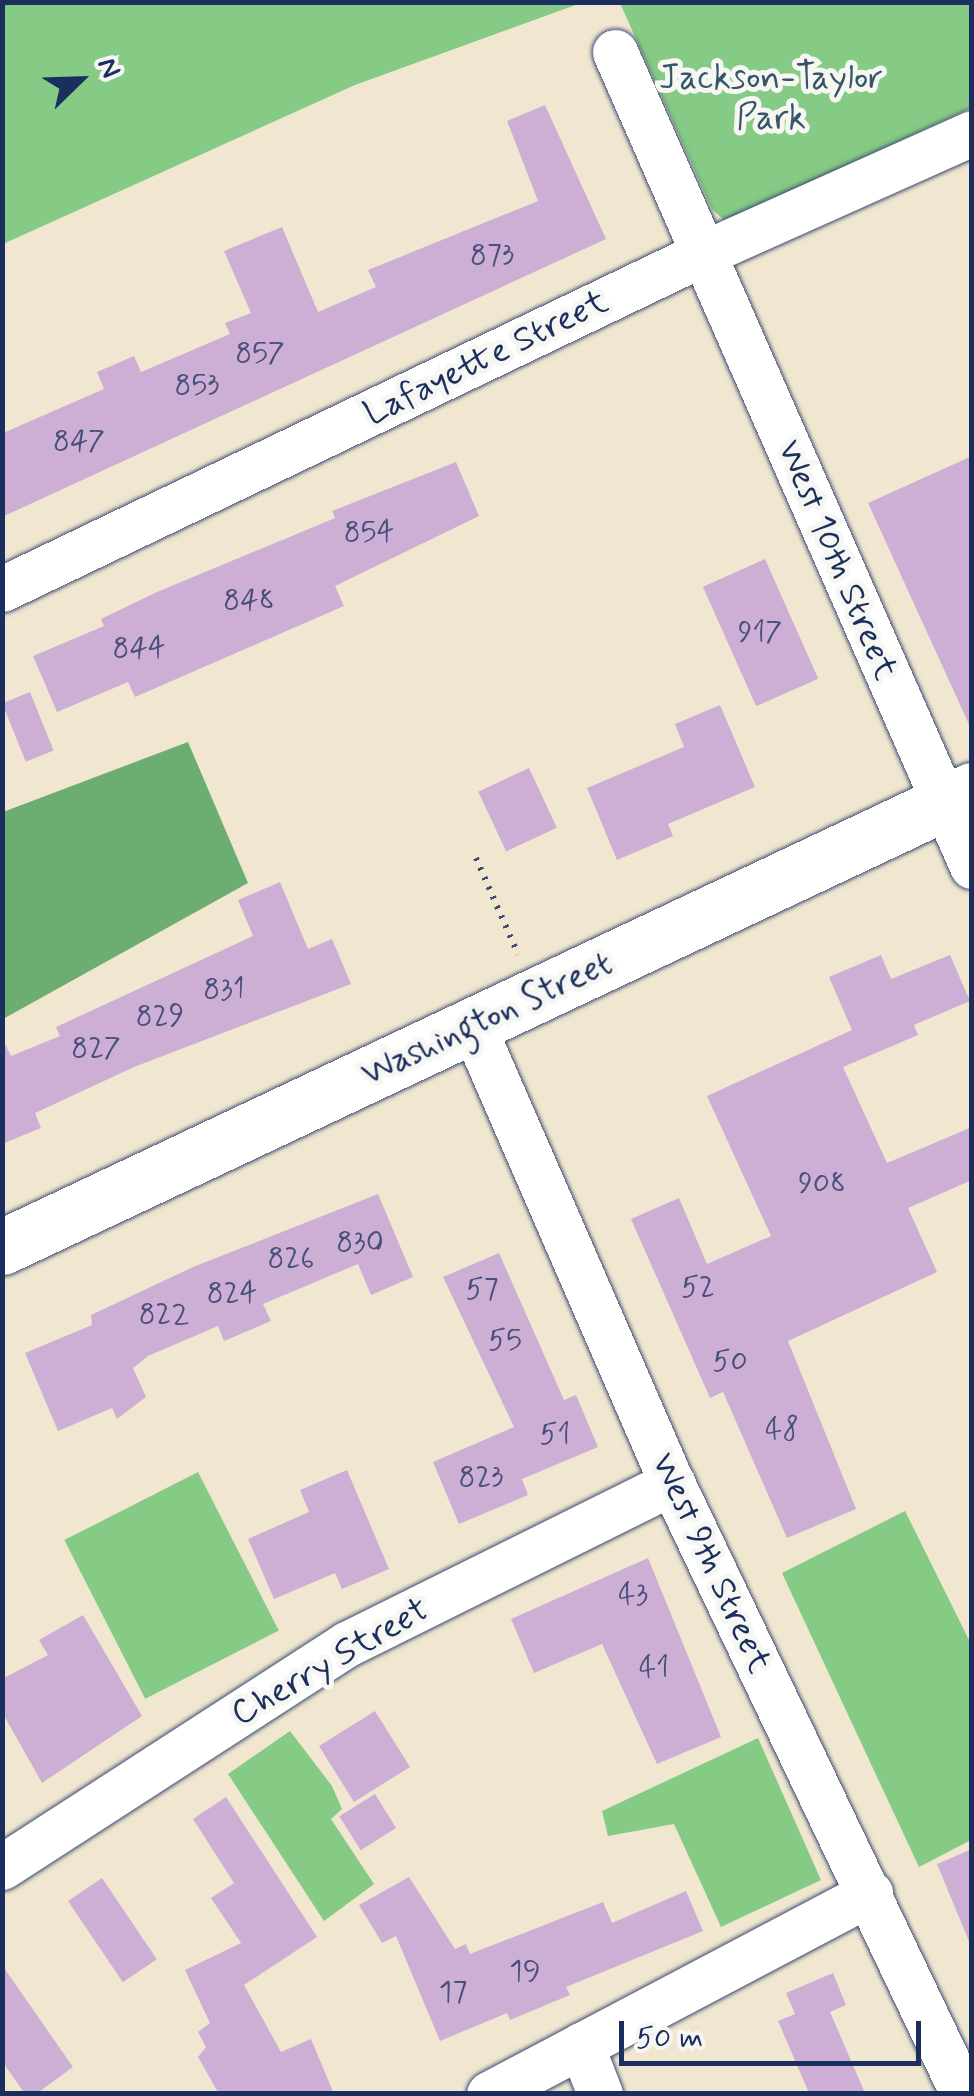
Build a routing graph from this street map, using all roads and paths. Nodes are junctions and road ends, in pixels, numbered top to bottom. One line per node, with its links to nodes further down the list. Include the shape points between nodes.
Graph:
1 (615, 52): 3 (street, West 10th Street)
2 (972, 133): 3 (street, Lafayette Street)
3 (704, 253): 4 (street, Lafayette Street); 5 (street, West 10th Street)
4 (2, 589)
5 (957, 797): 7 (street, West 10th Street); 8 (main road, Washington Street)
6 (476, 858): 8 (path)
7 (972, 866)
8 (536, 996): 9 (main road, Washington Street)
9 (473, 1026): 10 (main road, Washington Street); 11 (street, West 9th Street)
10 (2, 1247)
11 (672, 1483): 12 (street, Cherry Street, via 346,1644); 13 (street, West 9th Street)
12 (2, 1866)
13 (870, 1893): 14 (street); 17 (street, West 9th Street)
14 (581, 2046): 15 (street); 16 (street)
15 (488, 2094)
16 (600, 2094)
17 (964, 2094)

